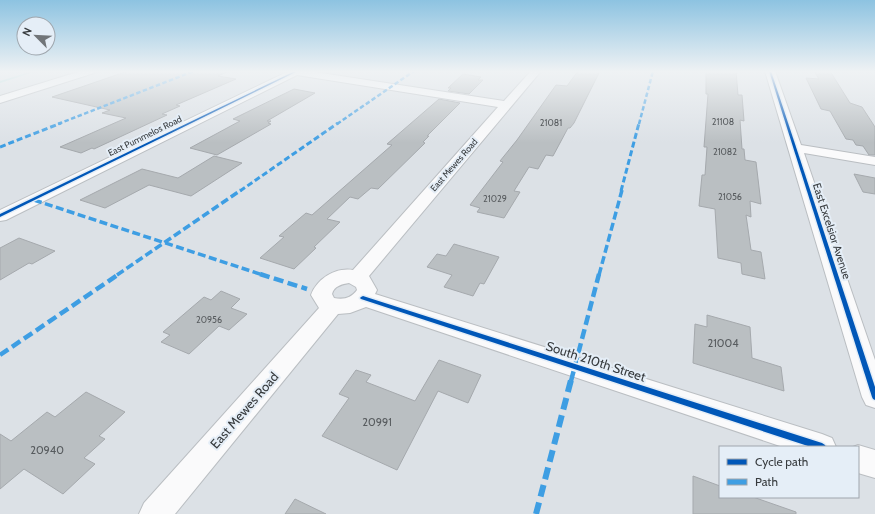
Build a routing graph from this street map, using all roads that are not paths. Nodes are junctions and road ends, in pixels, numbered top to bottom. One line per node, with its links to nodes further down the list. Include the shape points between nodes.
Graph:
1 (16, 95): 6 (street)
2 (247, 95): 10 (street, East Pummelos Road)
3 (445, 95): 7 (street)
4 (516, 95): 7 (street, East Mewes Road)
5 (778, 95): 8 (street, East Excelsior Avenue)
6 (0, 100)
7 (507, 105): 11 (street, East Mewes Road)
8 (795, 148): 9 (street); 13 (street, East Excelsior Avenue)
9 (875, 161)
10 (0, 216)
11 (360, 288): 12 (street, East Mewes Road, via 353,305); 12 (street, via 343,277 330,281 325,285 321,295 327,304); 14 (street, South 210th Street)
12 (333, 306): 17 (street, East Mewes Road)
13 (875, 398)
14 (819, 446)
15 (859, 459): 16 (street)
16 (875, 464)
17 (155, 514)

